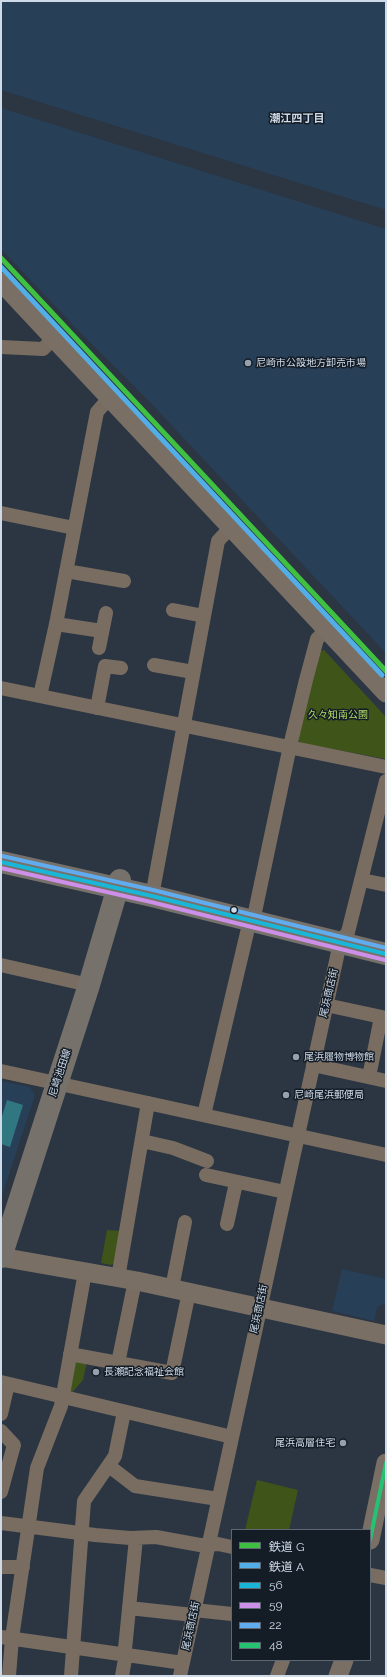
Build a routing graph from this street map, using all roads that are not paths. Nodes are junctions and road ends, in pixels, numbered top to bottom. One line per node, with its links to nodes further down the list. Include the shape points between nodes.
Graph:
1 (1, 282): 2 (street)
2 (54, 338): 3 (street, via 43,348); 4 (street)
3 (1, 346)
4 (110, 397): 6 (street); 7 (street, via 97,412)
5 (1, 513): 7 (street)
6 (231, 526): 12 (street, via 218,541); 14 (street)
7 (74, 528): 8 (street)
8 (66, 571): 9 (street); 13 (street)
9 (124, 581)
10 (173, 610): 12 (street)
11 (106, 613): 15 (street)
12 (204, 616): 19 (street)
13 (56, 624): 15 (street); 22 (street)
14 (327, 629): 21 (street); 25 (street, via 317,639)
15 (102, 631): 16 (street)
16 (99, 648)
17 (154, 665): 19 (street)
18 (121, 668): 23 (street, via 105,666)
19 (193, 672): 24 (street)
20 (1, 688): 22 (street)
21 (386, 693)
22 (40, 696): 23 (street)
23 (97, 708): 24 (street)
24 (184, 726): 25 (street); 33 (street)
25 (290, 746): 26 (street); 34 (street)
26 (386, 767)
27 (386, 780): 30 (street, 尾浜商店街)
28 (1, 853): 31 (main road)
29 (1, 862): 31 (main road)
30 (362, 880): 32 (street); 35 (street, 尾浜商店街)
31 (119, 884): 33 (main road); 39 (main road, 尼崎池田線)
32 (386, 885)
33 (153, 892): 34 (main road)
34 (252, 916): 35 (main road); 48 (street)
35 (344, 937): 36 (main road); 37 (main road); 40 (street, 尾浜商店街)
36 (386, 942)
37 (386, 954)
38 (1, 965): 39 (street)
39 (89, 985): 46 (main road, 尼崎池田線)
40 (326, 1005): 41 (street); 42 (street, 尾浜商店街)
41 (383, 1018): 44 (street)
42 (313, 1065): 44 (street); 49 (street, 尾浜商店街)
43 (1, 1071): 46 (street)
44 (369, 1077): 45 (street)
45 (386, 1081)
46 (57, 1083): 47 (street); 58 (main road, 尼崎池田線)
47 (148, 1103): 48 (street); 50 (street)
48 (204, 1115): 49 (street)
49 (298, 1135): 51 (street); 55 (street, 尾浜商店街)
50 (142, 1141): 52 (street); 60 (street)
51 (386, 1155)
52 (207, 1160)
53 (206, 1175): 54 (street)
54 (236, 1183): 55 (street); 57 (street)
55 (285, 1192): 62 (street, 尾浜商店街)
56 (185, 1222): 61 (street)
57 (227, 1224)
58 (1, 1257): 59 (street)
59 (85, 1272): 60 (street); 64 (street)
60 (126, 1279): 61 (street); 65 (street)
61 (180, 1290): 62 (street); 65 (street, via 172,1373)
62 (260, 1308): 63 (street); 71 (street, 尾浜商店街)
63 (386, 1335)
64 (70, 1354): 65 (street); 67 (street)
65 (118, 1363)
66 (5, 1383): 67 (street); 69 (street)
67 (62, 1397): 68 (street); 77 (street, via 61,1406 37,1468)
68 (124, 1412): 71 (street); 73 (street, via 115,1456)
69 (1, 1414)
70 (1, 1431): 74 (street, via 14,1445)
71 (232, 1438): 75 (street, 尾浜商店街)
72 (386, 1463): 79 (street)
73 (109, 1466): 75 (street, via 135,1486); 78 (street, via 84,1501)
74 (1, 1492)
75 (218, 1499): 81 (street, 尾浜商店街)
76 (1, 1523): 77 (street)
77 (29, 1527): 78 (street); 84 (street)
78 (83, 1534): 80 (street); 91 (street)
79 (371, 1535)
80 (136, 1538): 81 (street, via 156,1537 200,1545); 87 (street)
81 (208, 1544): 82 (street); 88 (street, 尾浜商店街)
82 (231, 1547)
83 (1, 1567): 84 (street)
84 (23, 1567): 90 (street)
85 (371, 1575): 86 (street)
86 (386, 1578)
87 (129, 1608): 88 (street); 92 (street)
88 (193, 1613): 89 (street); 95 (street, 尾浜商店街)
89 (231, 1614)
90 (7, 1638): 91 (street); 96 (street)
91 (73, 1647): 92 (street); 97 (street)
92 (125, 1655): 95 (street); 98 (street)
93 (283, 1661): 99 (street)
94 (344, 1661): 100 (street)
95 (181, 1670)
96 (10, 1676)
97 (71, 1676)
98 (122, 1676)
99 (277, 1676)
100 (338, 1676)

